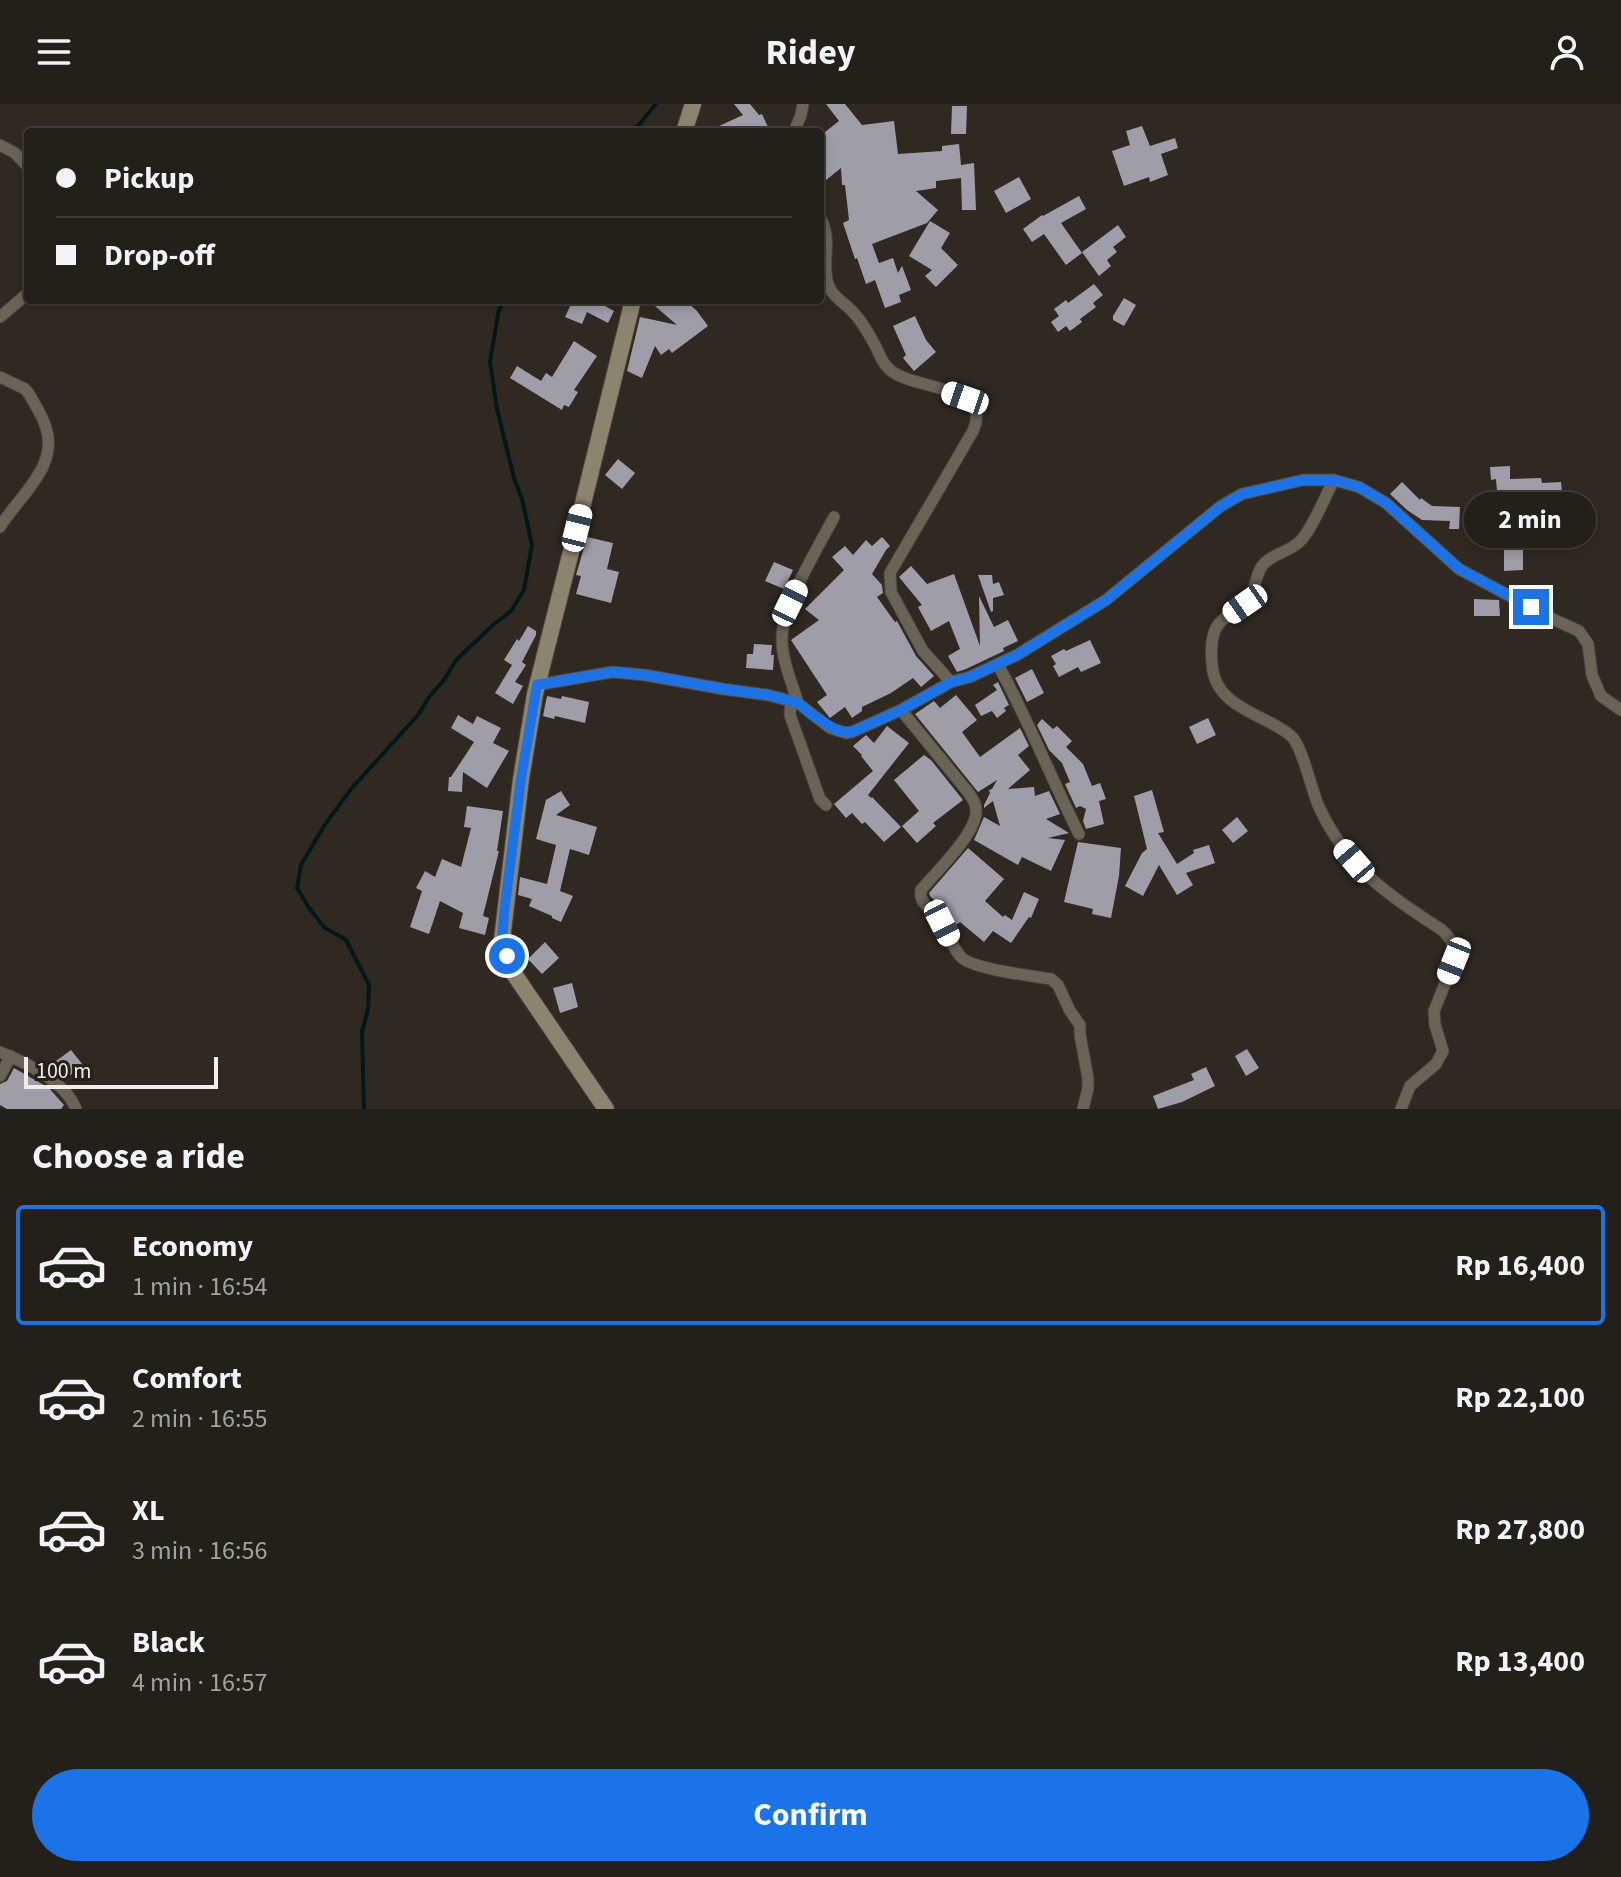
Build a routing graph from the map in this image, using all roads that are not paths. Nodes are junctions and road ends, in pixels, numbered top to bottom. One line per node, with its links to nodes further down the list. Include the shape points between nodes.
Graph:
1 (693, 104): 3 (street)
2 (803, 104): 4 (street)
3 (685, 128)
4 (796, 128)
5 (0, 145): 6 (street)
6 (24, 163)
7 (824, 225): 16 (street, via 828,285 861,322 885,365 896,374 965,398 977,413 973,431 889,582 923,651)
8 (24, 296): 10 (street)
9 (632, 304): 17 (street)
10 (0, 317)
11 (0, 377): 14 (street, via 29,394 49,444 42,469)
12 (1334, 480): 15 (street, via 1303,480 1242,494 1106,600); 20 (street, via 1386,503 1459,569 1579,631 1588,644 1601,696); 28 (street, via 1300,542 1262,567 1251,598 1218,625 1212,644 1213,674 1228,699 1296,742 1329,827 1366,875 1442,930 1453,944 1454,961 1434,1011 1443,1051 1410,1086)
13 (834, 517): 18 (street, via 783,627)
14 (0, 527)
15 (998, 665): 16 (street); 22 (street)
16 (951, 682): 19 (street)
17 (537, 685): 18 (street, via 612,672); 26 (street, via 502,940 512,971)
18 (794, 702): 19 (street, via 846,733); 21 (street, via 790,715)
19 (901, 710): 27 (street, via 968,792 977,812 969,834 921,890 921,900 940,918 968,962 1051,979 1058,985 1080,1025 1088,1078)
20 (1621, 710)
21 (826, 805)
22 (1079, 834)
23 (6, 1054): 24 (street); 25 (street, via 57,1083)
24 (0, 1076)
25 (76, 1109)
26 (606, 1109)
27 (1083, 1109)
28 (1401, 1109)

